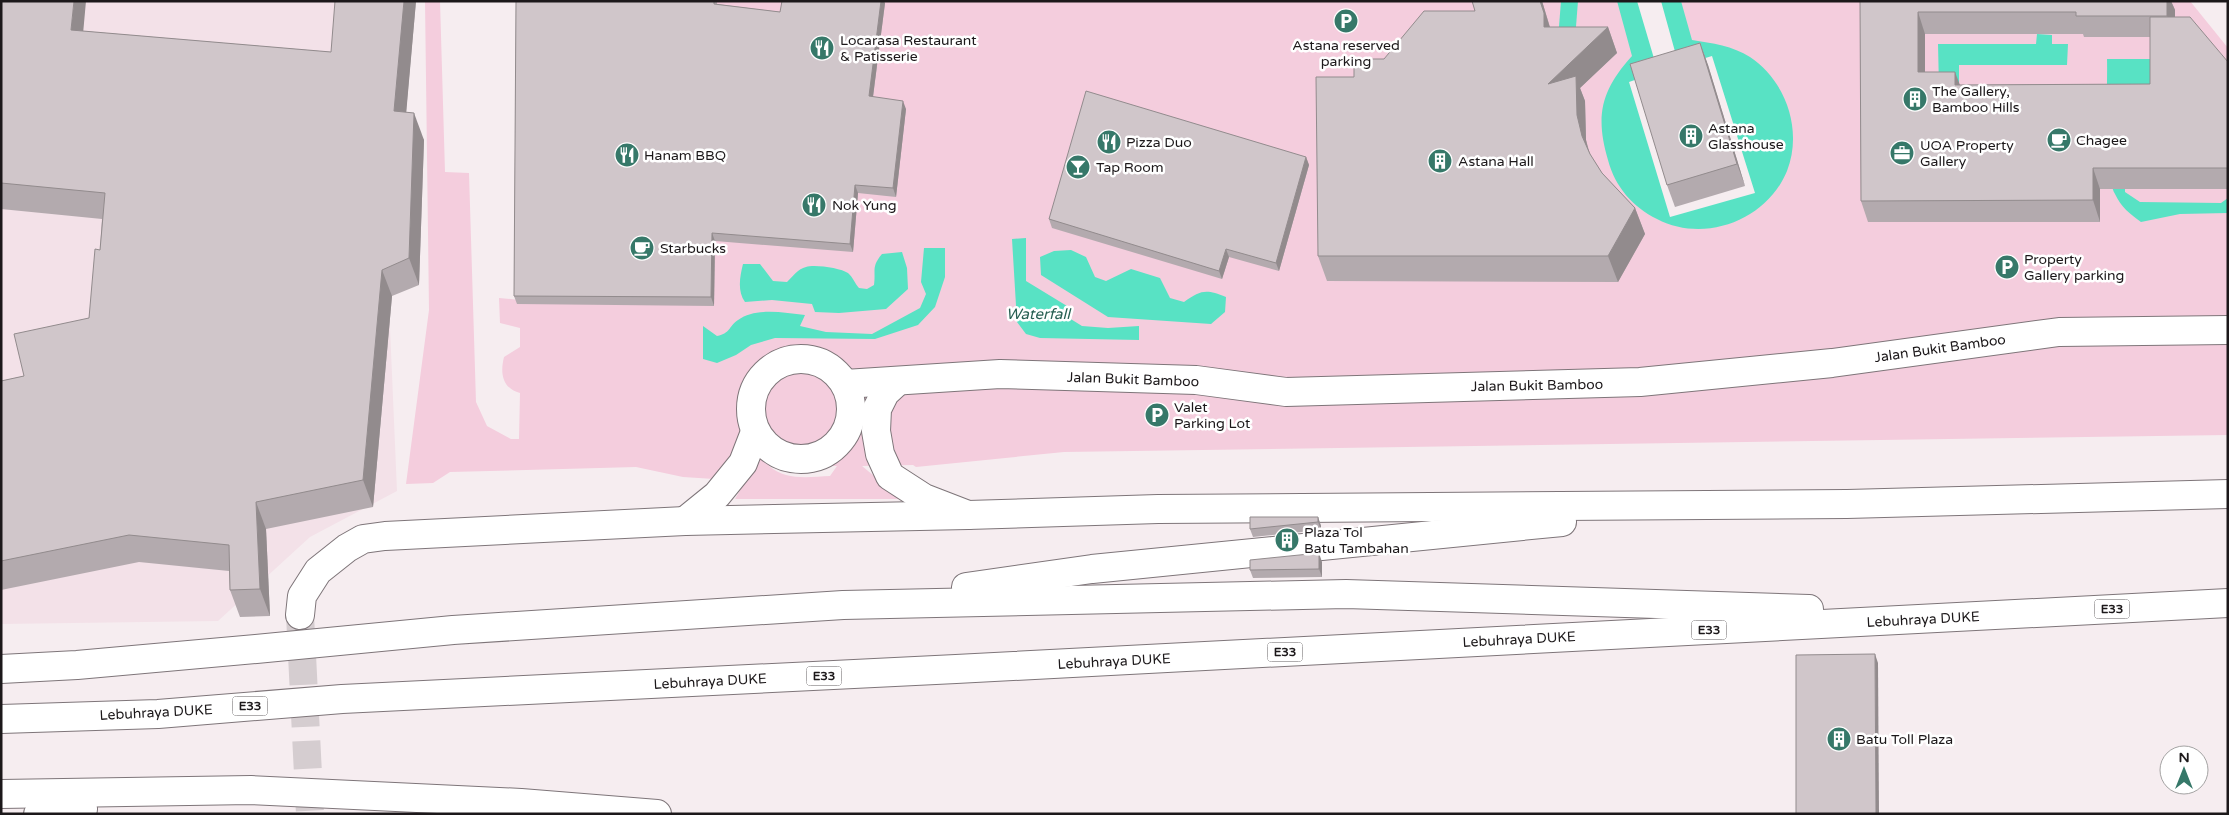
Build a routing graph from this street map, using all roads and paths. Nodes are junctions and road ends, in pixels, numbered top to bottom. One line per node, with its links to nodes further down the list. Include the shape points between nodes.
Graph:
1 (2228, 330): 2 (main road, Jalan Bukit Bamboo, via 2059,332 1832,363 1640,382 1286,392 1196,380 1000,374)
2 (898, 380): 3 (main road, Jalan Bukit Bamboo); 6 (main road, via 885,393 877,409 880,454)
3 (845, 384): 4 (main road, via 851,400); 5 (main road, via 835,371 822,363 799,359 776,365 763,374 750,402 750,418)
4 (851, 416): 5 (main road, via 846,432 836,446 822,455 805,459 776,453); 6 (main road, via 869,454)
5 (755, 432): 10 (main road, via 742,463 722,489)
6 (890, 476): 9 (main road, via 924,498)
7 (2227, 494): 8 (main road)
8 (1702, 506): 9 (main road, via 1158,508); 12 (main road, via 1092,570)
9 (968, 515): 10 (main road)
10 (685, 521): 13 (main road, via 363,539 318,571 302,596)
11 (2228, 603): 14 (main road, Lebuhraya DUKE / E33)
12 (843, 605): 14 (main road, via 1346,594); 16 (main road, via 453,630)
13 (300, 615)
14 (1997, 615): 18 (main road, Lebuhraya DUKE / E33, via 342,699 158,714)
15 (1, 664): 16 (main road)
16 (77, 664): 17 (main road)
17 (1, 668)
18 (1, 719)
19 (251, 790): 20 (main road); 21 (main road); 22 (main road)
20 (1, 794)
21 (38, 814)
22 (657, 814)

